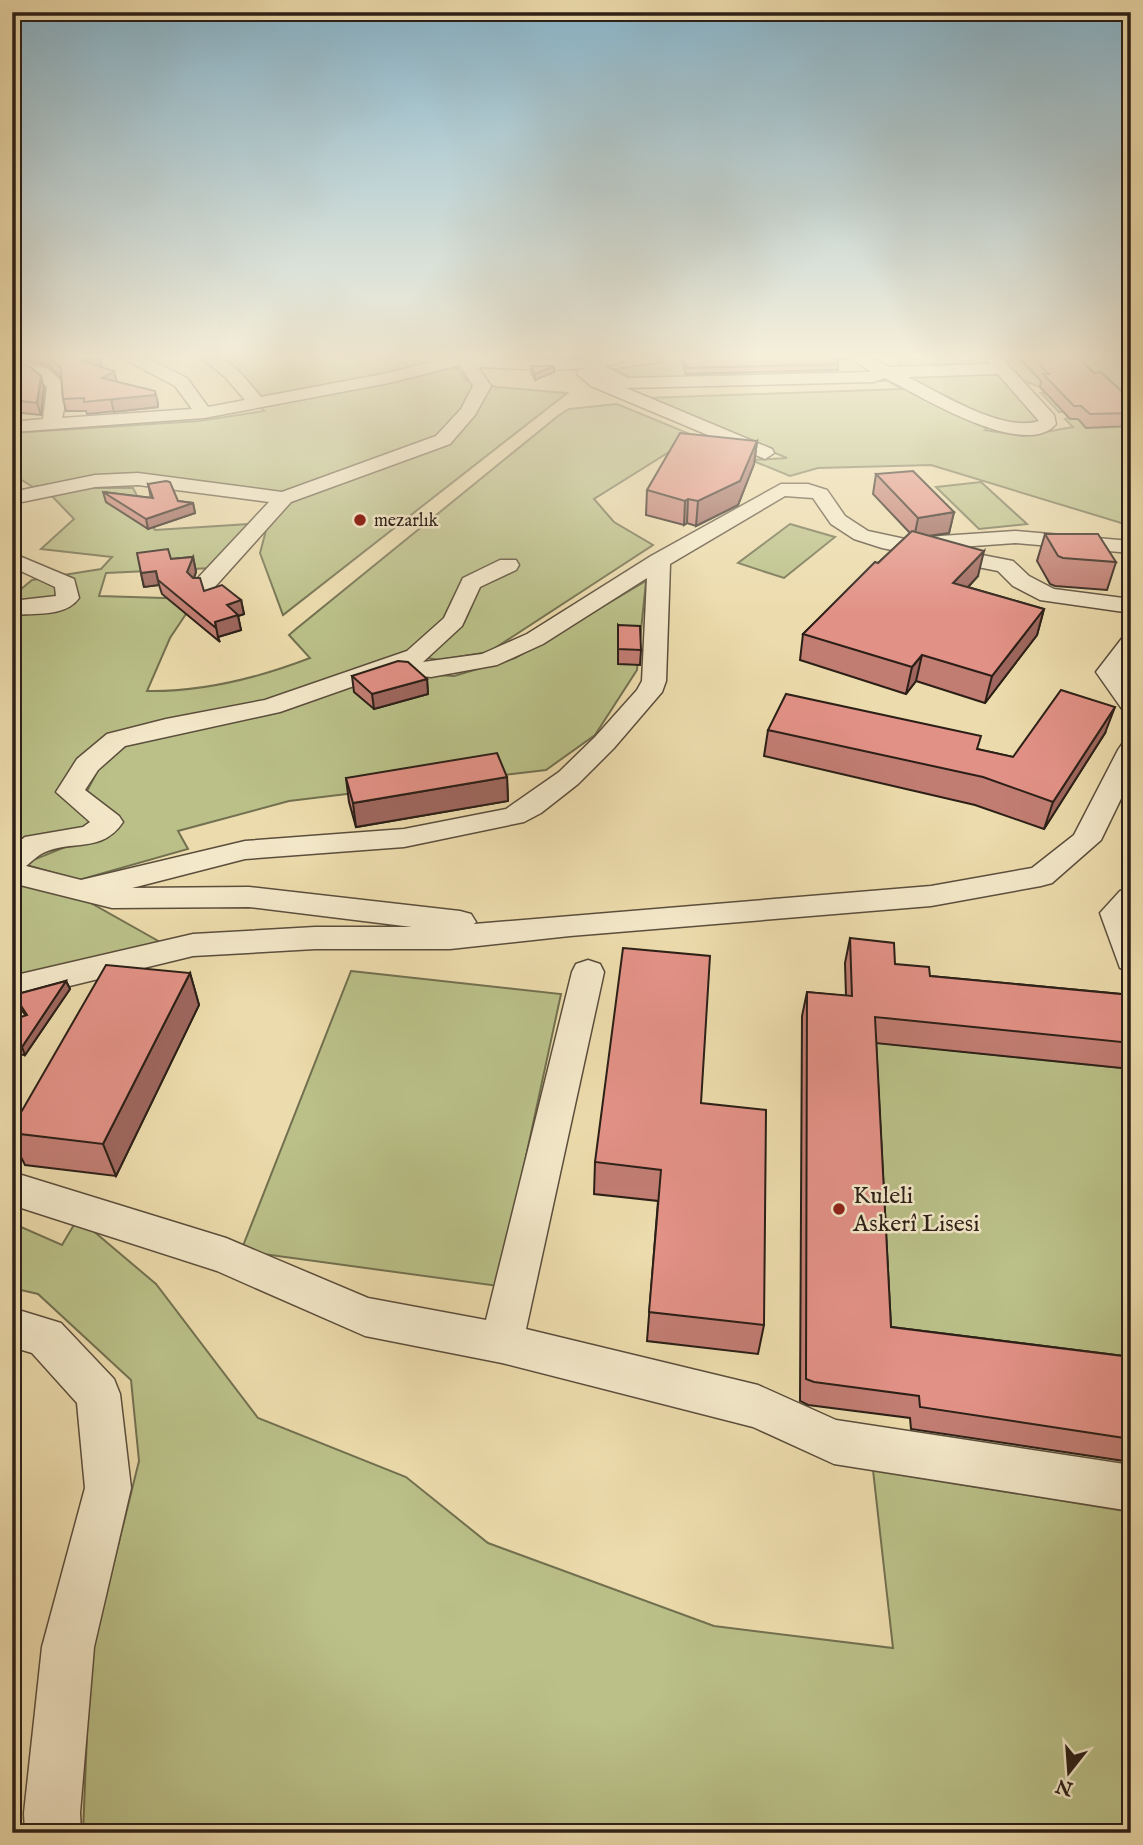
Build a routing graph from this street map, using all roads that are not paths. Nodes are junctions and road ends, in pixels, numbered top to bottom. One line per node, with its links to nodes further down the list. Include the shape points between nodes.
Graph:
1 (437, 442): 5 (street)
2 (739, 442): 3 (street)
3 (765, 453)
4 (16, 490): 5 (street, via 138,479)
5 (284, 498): 13 (street)
6 (954, 522): 7 (street)
7 (972, 540): 8 (street); 9 (street, via 1015,537)
8 (897, 545): 11 (street, via 861,536 838,520 820,494 793,489 780,490); 14 (street, via 1004,566 1048,595)
9 (1131, 547)
10 (12, 559): 15 (street, via 66,584 68,598 61,604)
11 (659, 561): 17 (street, via 535,639 488,660 431,670); 22 (street, via 654,681 649,691 585,761 526,810 404,838 245,849)
12 (508, 565): 17 (street, via 471,583 454,621 416,656)
13 (204, 585)
14 (1131, 606)
15 (12, 608)
16 (1131, 642): 18 (street, via 1108,672)
17 (391, 666): 20 (street, via 271,707 116,740 87,765 70,792 109,822 91,835 35,844)
18 (1131, 704)
19 (1131, 750): 24 (street, via 1086,840 1041,876 931,896)
20 (12, 862)
21 (12, 873): 22 (street)
22 (81, 890): 24 (street, via 112,898 249,897)
23 (1131, 898): 25 (street, via 1116,913)
24 (521, 930): 27 (street, via 450,938 315,938 193,945)
25 (1131, 960)
26 (588, 972): 30 (street)
27 (12, 988)
28 (12, 1188): 30 (street, via 226,1256 365,1317)
29 (12, 1327): 32 (street, via 46,1336 98,1394 108,1488 68,1647)
30 (502, 1343): 31 (street, via 758,1407 834,1442)
31 (1131, 1488)
32 (53, 1833)

